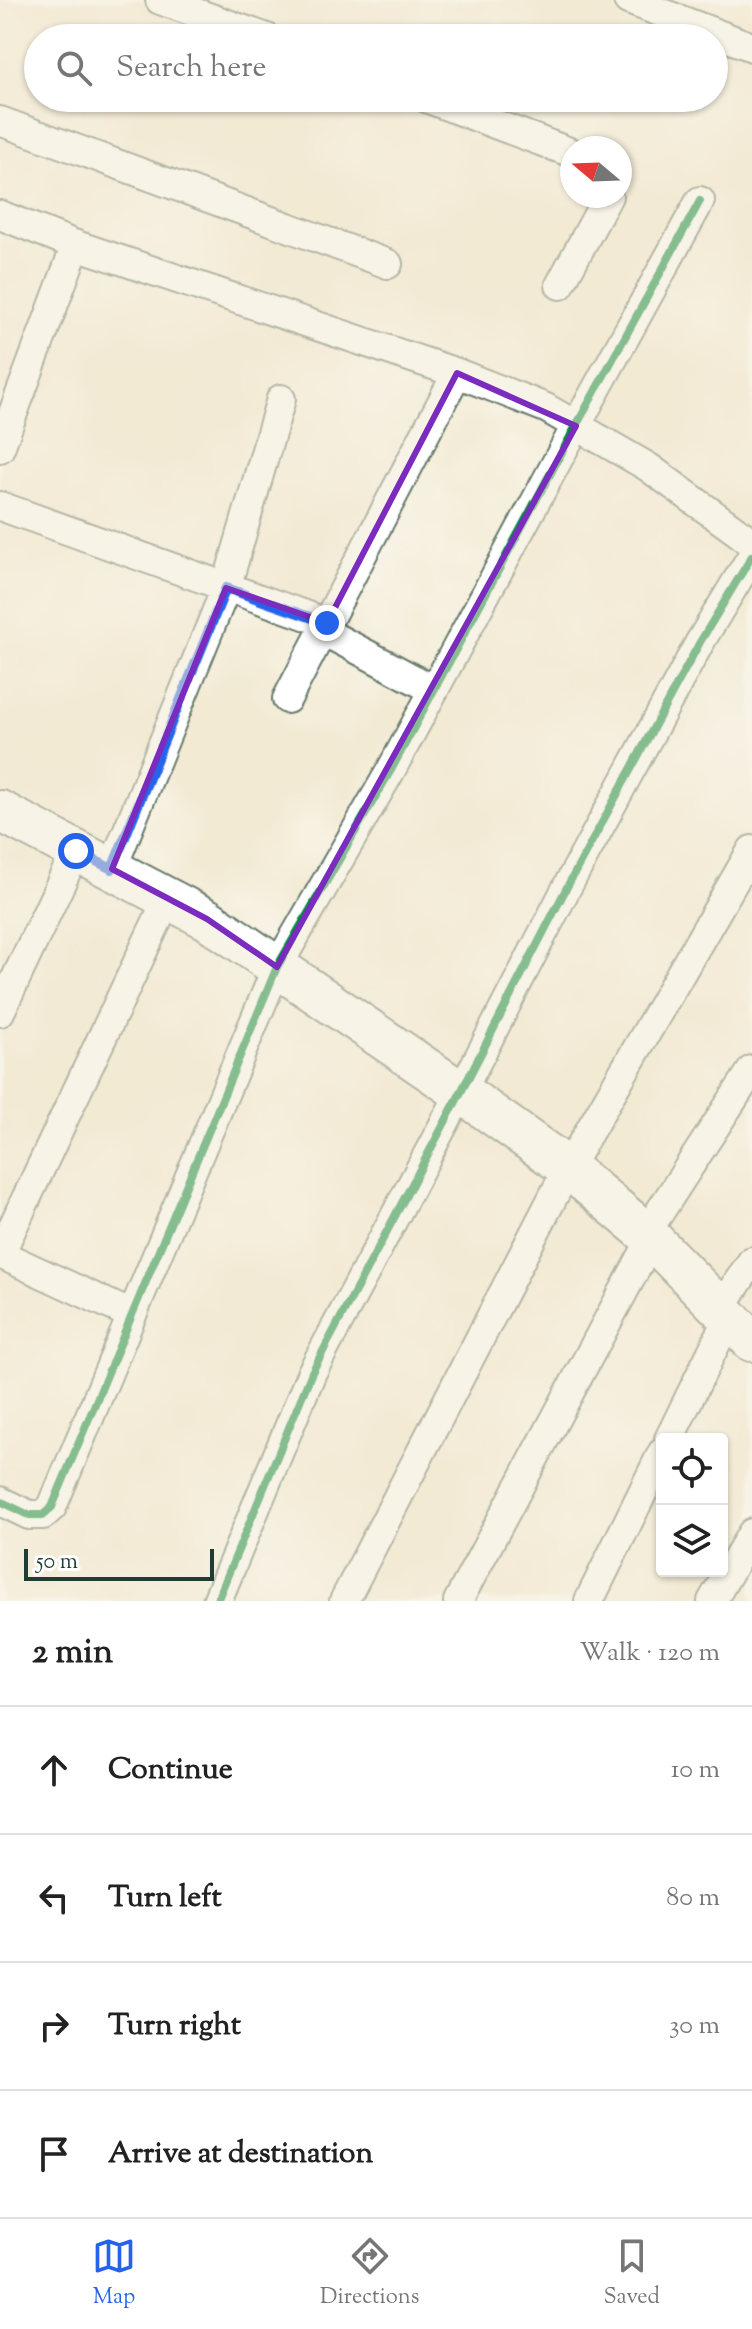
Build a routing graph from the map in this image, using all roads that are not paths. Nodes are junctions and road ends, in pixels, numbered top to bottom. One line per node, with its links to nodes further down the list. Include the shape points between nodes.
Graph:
1 (160, 0): 3 (street)
2 (628, 0): 4 (street)
3 (228, 24)
4 (691, 24)
5 (728, 38): 6 (street)
6 (752, 47)
7 (463, 112): 9 (street)
8 (0, 121): 14 (street)
9 (560, 148)
10 (700, 201): 18 (street)
11 (602, 208): 15 (street)
12 (0, 215): 13 (street)
13 (76, 245): 16 (street); 19 (street)
14 (388, 264)
15 (560, 285)
16 (457, 373): 18 (street, via 546,408); 24 (street)
17 (281, 399): 23 (street)
18 (576, 426): 21 (street, via 648,467); 25 (street)
19 (0, 448)
20 (0, 506): 23 (street)
21 (752, 544)
22 (752, 556): 35 (street, via 648,737)
23 (226, 588): 24 (street); 30 (street)
24 (325, 627): 25 (street); 26 (street)
25 (434, 690): 32 (street)
26 (287, 699)
27 (0, 811): 29 (street)
28 (752, 850): 36 (street)
29 (76, 851): 30 (street); 33 (street)
30 (112, 869): 31 (street)
31 (168, 898): 32 (street); 38 (street)
32 (277, 967): 35 (street); 40 (street)
33 (0, 1012)
34 (752, 1070): 37 (street)
35 (461, 1092): 36 (street); 46 (street, via 312,1372)
36 (568, 1168): 37 (street); 47 (street)
37 (649, 1236): 41 (street); 48 (street)
38 (0, 1254): 40 (street)
39 (752, 1261): 41 (street)
40 (132, 1315): 44 (street, via 52,1507 43,1515 29,1515)
41 (734, 1322): 42 (street)
42 (672, 1433)
43 (656, 1465): 49 (street)
44 (0, 1501)
45 (752, 1533): 50 (street)
46 (217, 1601)
47 (344, 1601)
48 (458, 1601)
49 (589, 1601)
50 (712, 1601)

